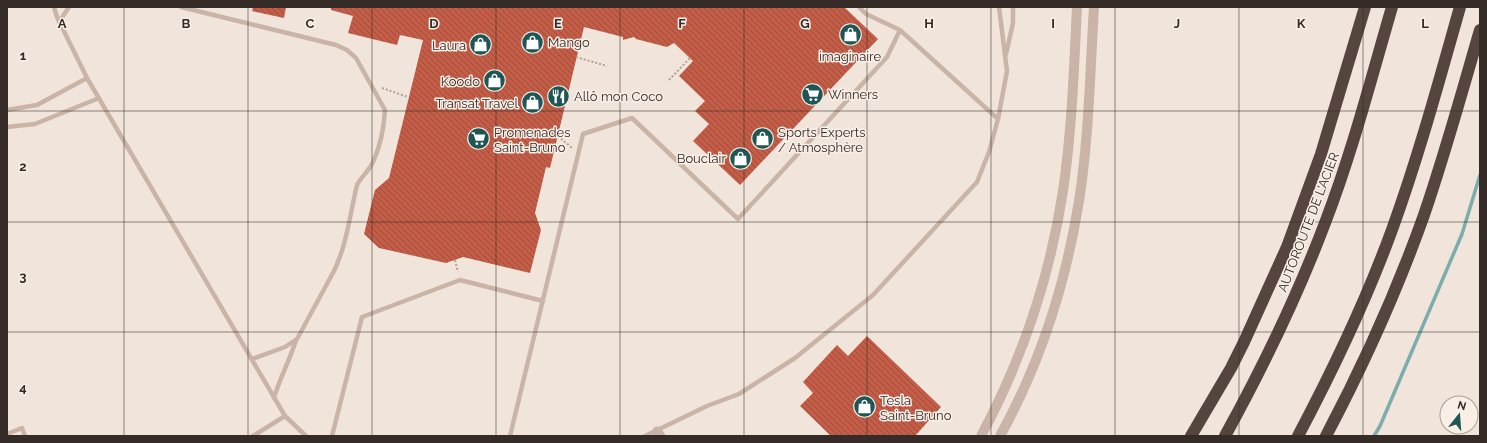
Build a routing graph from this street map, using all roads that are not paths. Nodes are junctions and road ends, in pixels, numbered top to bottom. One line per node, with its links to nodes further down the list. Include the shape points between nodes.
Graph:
1 (54, 7): 13 (lane)
2 (69, 7): 13 (lane)
3 (181, 7): 12 (lane)
4 (859, 7): 14 (lane, via 866,14)
5 (999, 7): 16 (lane)
6 (1013, 7): 16 (lane, via 1013,23)
7 (1077, 7): 36 (street, via 1068,146 1053,242 1022,348)
8 (1094, 7): 37 (street, via 1083,166 1070,246 1036,359)
9 (1364, 7): 25 (highway, via 1321,154 1295,228 1256,318)
10 (1392, 7): 40 (highway, AUTOROUTE DE L'ACIER, via 1344,170 1320,236 1275,341)
11 (1460, 7): 41 (highway, via 1422,140 1392,228 1355,320)
12 (194, 8): 23 (lane, via 347,50 356,58 385,110 385,120 373,164 357,186 339,261)
13 (60, 22): 17 (lane)
14 (900, 30): 20 (lane); 22 (lane, via 887,57 738,219 632,118 582,134)
15 (1480, 30): 42 (highway, via 1417,234 1374,341)
16 (1005, 57): 20 (lane, via 1007,71)
17 (87, 78): 18 (lane); 19 (lane, via 37,105)
18 (99, 98): 21 (lane, via 34,124); 24 (lane)
19 (7, 110)
20 (998, 119): 28 (lane, via 977,182 867,301 795,358 739,394 707,406)
21 (7, 127)
22 (543, 301): 33 (lane, via 460,280 362,317); 34 (lane)
23 (296, 339): 24 (lane, via 285,347); 26 (lane)
24 (252, 359): 26 (lane)
25 (1219, 388): 38 (highway); 39 (highway)
26 (274, 398): 27 (lane)
27 (285, 416): 31 (lane); 32 (lane)
28 (659, 433): 35 (lane)
29 (7, 434): 30 (lane, via 22,428)
30 (25, 436)
31 (253, 436)
32 (306, 436)
33 (332, 436)
34 (510, 436)
35 (645, 436)
36 (981, 436)
37 (1000, 436)
38 (1184, 436)
39 (1190, 436)
40 (1225, 436)
41 (1298, 436)
42 (1326, 436)

